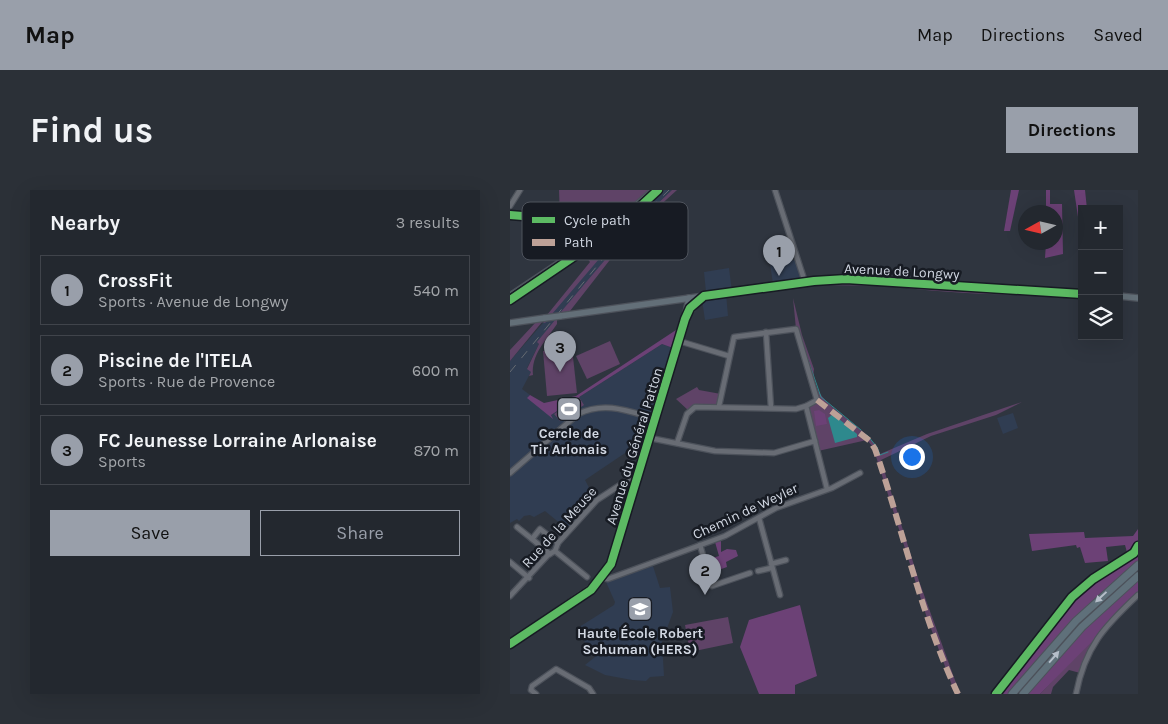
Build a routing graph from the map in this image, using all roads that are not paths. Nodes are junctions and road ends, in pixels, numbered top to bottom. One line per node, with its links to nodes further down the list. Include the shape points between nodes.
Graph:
1 (520, 190): 5 (street)
2 (654, 190): 4 (main road)
3 (775, 190): 7 (street)
4 (641, 202)
5 (510, 206)
6 (563, 260): 9 (main road)
7 (805, 282): 8 (main road, Avenue de Longwy, via 846,280); 10 (main road, Avenue de Longwy)
8 (1078, 294)
9 (510, 296)
10 (704, 296): 13 (main road, Avenue de Longwy); 15 (main road)
11 (1123, 296): 12 (main road)
12 (1138, 297)
13 (690, 298): 14 (main road, Avenue de Longwy); 15 (main road); 16 (main road)
14 (660, 302): 16 (main road, via 683,303 686,306); 17 (main road, Avenue de Longwy, bridge)
15 (690, 308): 16 (main road)
16 (685, 319): 19 (main road, Avenue du Général Patton)
17 (510, 323)
18 (766, 332): 20 (street, via 734,337); 22 (street, via 796,329 817,400); 23 (street)
19 (679, 341): 20 (street); 24 (main road, Avenue du Général Patton)
20 (729, 356): 21 (street)
21 (719, 406): 23 (street); 27 (street, via 690,409)
22 (806, 406): 23 (street); 26 (street)
23 (771, 408)
24 (656, 419): 25 (main road, Avenue du Général Patton); 29 (street, via 608,406 588,409)
25 (650, 438): 27 (street); 28 (main road, Avenue du Général Patton)
26 (815, 441): 27 (street, via 774,453 715,451); 33 (street)
27 (677, 443)
28 (640, 472): 31 (street, Rue de la Meuse); 32 (main road, Avenue du Général Patton)
29 (510, 473)
30 (860, 473): 33 (street, Chemin de Weyler)
31 (628, 478): 32 (street); 37 (street, Rue de la Meuse, via 597,500)
32 (637, 480): 49 (main road, Avenue du Général Patton, via 617,550)
33 (827, 489): 34 (street, Chemin de Weyler, via 788,502)
34 (758, 518): 38 (street, Chemin de Weyler); 44 (street)
35 (517, 527): 36 (street)
36 (532, 539): 37 (street, via 540,529); 40 (street)
37 (558, 543): 40 (street, Rue de la Meuse)
38 (700, 545): 46 (street, via 712,586); 49 (street, Chemin de Weyler, via 606,580)
39 (1138, 546): 57 (street, via 1134,553 1093,579 1072,598)
40 (553, 552): 48 (street); 50 (street, Rue de la Meuse)
41 (786, 560): 44 (street)
42 (510, 562): 50 (street)
43 (1138, 565): 58 (highway, one-way to 58, via 1076,621)
44 (771, 566): 45 (street); 51 (street)
45 (758, 571)
46 (750, 573)
47 (1138, 576): 59 (highway, one-way to 47, via 1082,627)
48 (587, 577)
49 (602, 577): 54 (main road, Avenue du Général Patton, via 591,590)
50 (529, 578): 53 (street, Rue de la Meuse)
51 (780, 595)
52 (1138, 595): 60 (street, via 1115,616 1088,653)
53 (510, 596)
54 (510, 644)
55 (536, 694): 56 (street, via 531,690 532,686 556,669 589,688)
56 (593, 694)
57 (996, 694)
58 (1012, 694)
59 (1023, 694)
60 (1076, 694)

